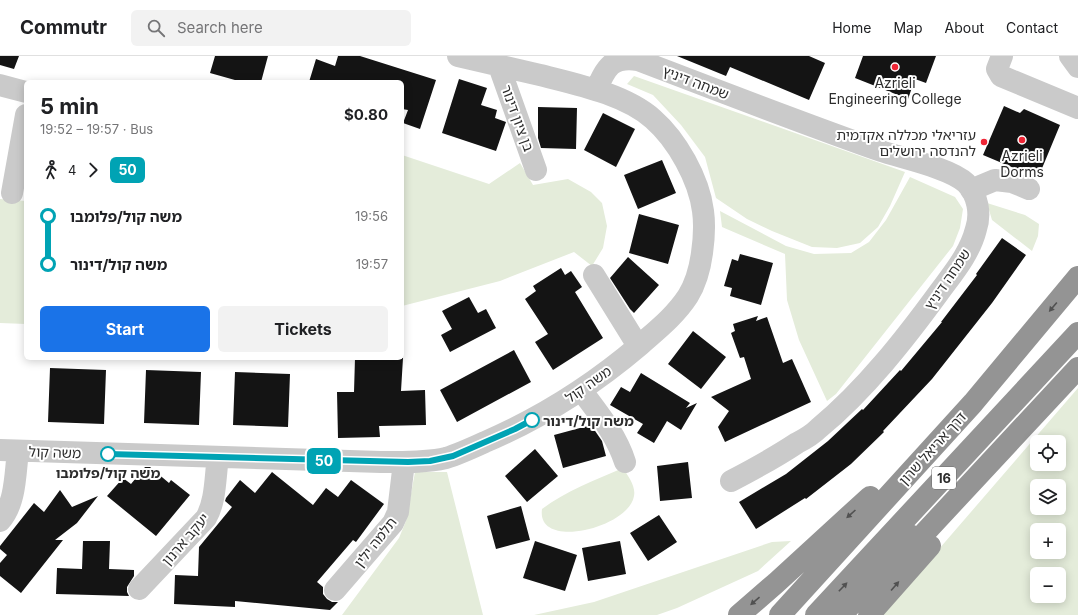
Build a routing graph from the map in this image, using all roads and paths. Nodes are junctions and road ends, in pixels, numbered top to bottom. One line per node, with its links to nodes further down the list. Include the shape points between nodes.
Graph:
1 (458, 56): 4 (street, משה קול)
2 (1002, 56): 9 (street, via 997,69 1001,76)
3 (1070, 56): 5 (street)
4 (499, 66): 7 (street, משה קול); 11 (street, בן ציון דינור)
5 (1078, 67)
6 (0, 85): 8 (street)
7 (596, 90): 13 (street, שמחה דיניץ, via 607,68 616,60 638,60 811,125 948,172 966,183); 18 (street, משה קול, via 640,109 653,118 670,137 698,189 703,210 703,246 695,282 688,296 666,323)
8 (24, 91)
9 (1078, 108)
10 (24, 126): 14 (street)
11 (536, 170)
12 (1029, 189): 13 (street, via 1012,182 995,180)
13 (971, 190): 26 (street, שמחה דיניץ, via 978,208 972,241 960,264 920,319 855,396 818,429 777,456)
14 (12, 194)
15 (594, 275): 18 (street)
16 (1078, 277): 21 (highway, דרך אריאל שרון / 16, one-way to 21)
17 (1075, 337): 32 (highway, דרך אריאל שרון / 16, one-way to 17); 33 (highway, via 973,462)
18 (638, 346): 20 (street, משה קול)
19 (1072, 374): 34 (highway); 35 (highway, one-way to 19, via 969,502)
20 (581, 390): 24 (street, משה קול, via 515,429 462,452 430,461); 25 (street, via 614,435)
21 (973, 403): 30 (highway, one-way to 30); 31 (highway, דרך אריאל שרון / 16)
22 (9, 451): 23 (street, משה קול); 27 (street, via 12,497)
23 (218, 457): 24 (street, משה קול); 28 (street, יעקב ארנון, via 213,501 206,518)
24 (404, 462): 29 (street, תלמה ילין, via 398,512 393,523)
25 (625, 462)
26 (731, 481)
27 (0, 521)
28 (139, 589)
29 (335, 590)
30 (739, 615)
31 (780, 615)
32 (816, 615)
33 (842, 615)
34 (848, 615)
35 (869, 615)

